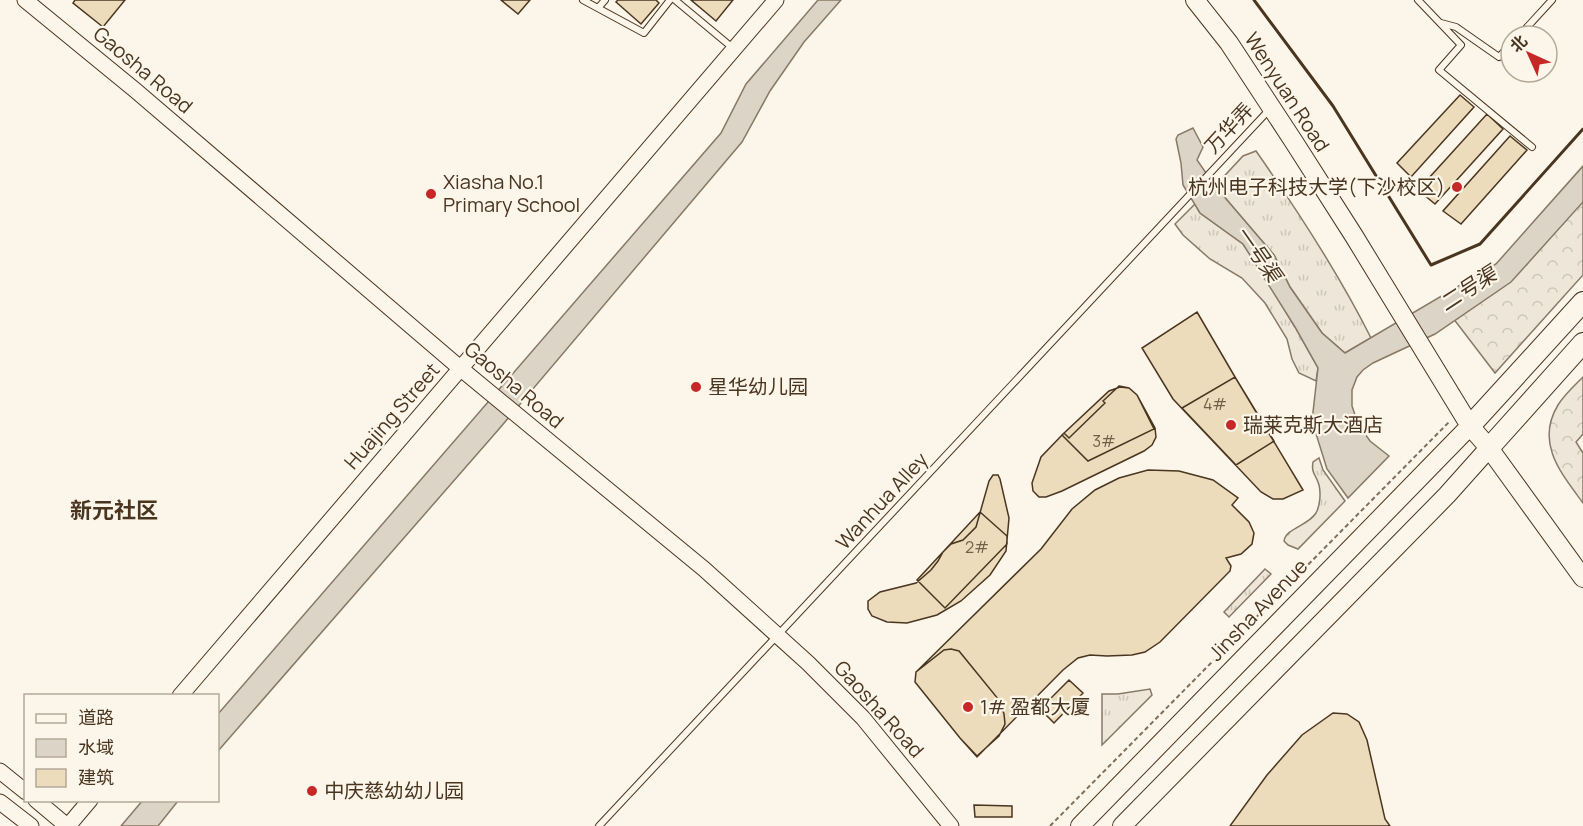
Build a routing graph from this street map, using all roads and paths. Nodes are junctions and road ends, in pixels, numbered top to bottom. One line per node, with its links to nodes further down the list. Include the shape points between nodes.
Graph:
1 (25, 0): 20 (street, Gaosha Road)
2 (583, 0): 10 (lane)
3 (605, 0): 10 (lane)
4 (670, 0): 10 (lane, via 644,33)
5 (675, 0): 13 (lane)
6 (776, 0): 13 (street, Huajing Street)
7 (1195, 0): 15 (main road, Wenyuan Road)
8 (1418, 0): 11 (lane)
9 (1552, 0): 12 (lane)
10 (598, 8)
11 (1440, 22): 14 (lane, via 1456,27); 16 (lane, via 1461,45 1439,70)
12 (1530, 24)
13 (734, 49): 20 (street, Huajing Street)
14 (1499, 57)
15 (1271, 107): 17 (lane, 万华弄); 21 (main road, Wenyuan Road)
16 (1532, 147)
17 (1187, 198): 24 (lane, Wanhua Alley)
18 (1583, 302): 21 (main road)
19 (1583, 343): 22 (main road)
20 (460, 368): 24 (street, Gaosha Road, via 704,569); 25 (street, Huajing Street)
21 (1465, 418): 22 (main road, Wenyuan Road); 35 (path); 36 (main road, Jinsha Avenue)
22 (1489, 448): 23 (main road, Wenyuan Road); 37 (main road)
23 (1583, 578)
24 (778, 636): 33 (lane, Wanhua Alley); 34 (street, Gaosha Road, via 863,718)
25 (182, 694)
26 (0, 771): 27 (street)
27 (24, 790)
28 (0, 802): 31 (street)
29 (37, 802): 32 (street)
30 (89, 802): 32 (street)
31 (31, 826)
32 (67, 826)
33 (599, 826)
34 (951, 826)
35 (1050, 826)
36 (1080, 826)
37 (1122, 826)

